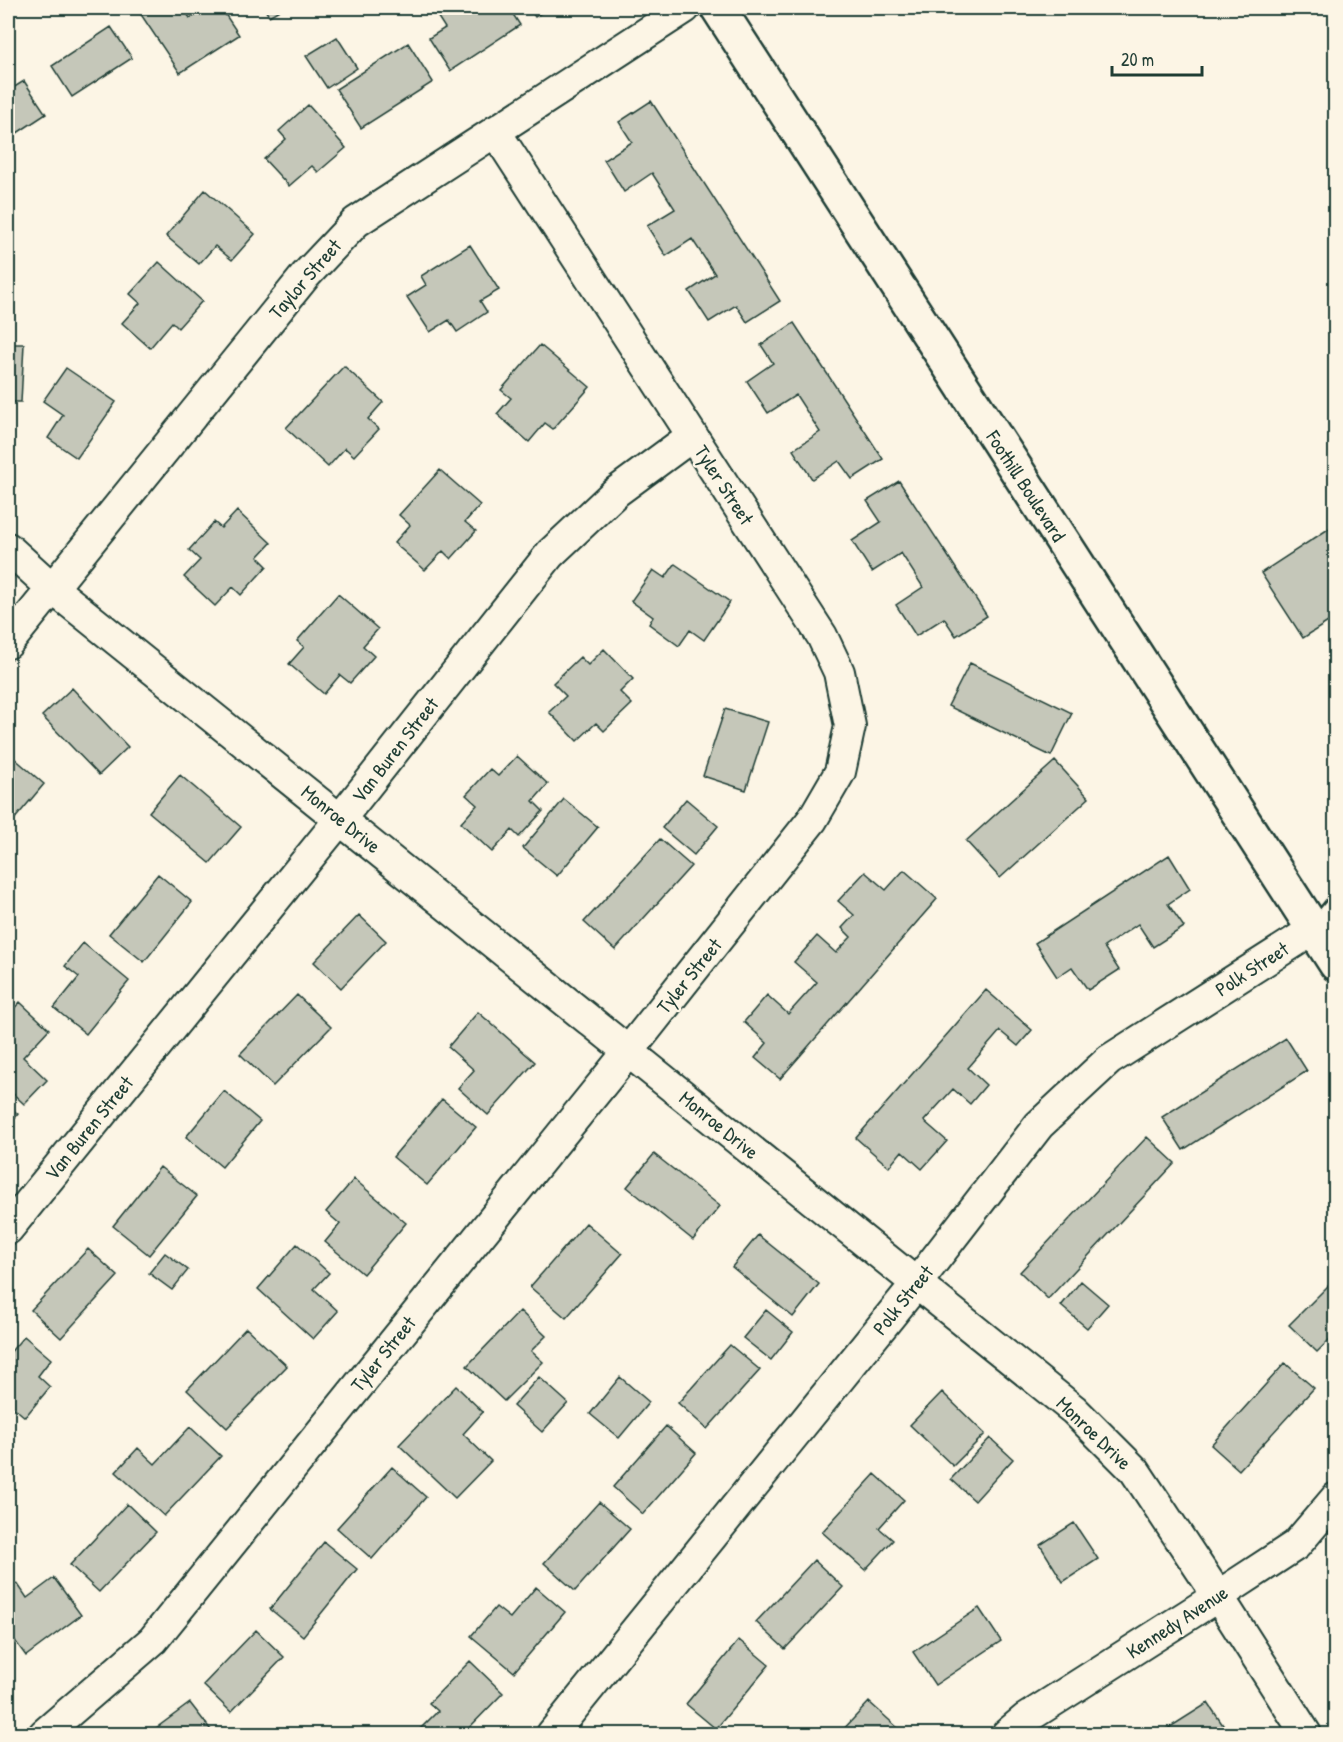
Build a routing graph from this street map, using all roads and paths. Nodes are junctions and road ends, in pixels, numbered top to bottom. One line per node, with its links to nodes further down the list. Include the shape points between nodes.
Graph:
1 (685, 8): 3 (street, Taylor Street)
2 (718, 8): 10 (main road, Foothill Boulevard)
3 (495, 131): 4 (street, Tyler Street); 6 (street, Taylor Street, via 356,222 305,276)
4 (692, 436): 8 (street, Van Buren Street, via 616,492 550,554); 12 (street, Tyler Street, via 822,636 839,672 849,726 840,772 813,820)
5 (8, 548): 6 (street, Monroe Drive)
6 (52, 588): 7 (street, Taylor Street); 8 (street, Monroe Drive)
7 (8, 643)
8 (341, 818): 12 (street, Monroe Drive); 13 (street, Van Buren Street)
9 (1335, 902): 10 (lane)
10 (1324, 926): 11 (main road, Foothill Boulevard); 14 (street, Polk Street, via 1109,1060 1039,1125)
11 (1335, 964)
12 (628, 1052): 14 (street, Monroe Drive); 17 (street, Tyler Street, via 153,1641)
13 (8, 1228)
14 (916, 1284): 16 (street, Monroe Drive, via 1074,1410 1135,1471); 18 (street, Polk Street)
15 (1335, 1498): 16 (street, Kennedy Avenue, via 1296,1545)
16 (1218, 1596): 19 (street, Kennedy Avenue); 20 (street, Monroe Drive)
17 (44, 1734)
18 (552, 1734)
19 (1007, 1734)
20 (1306, 1734)

